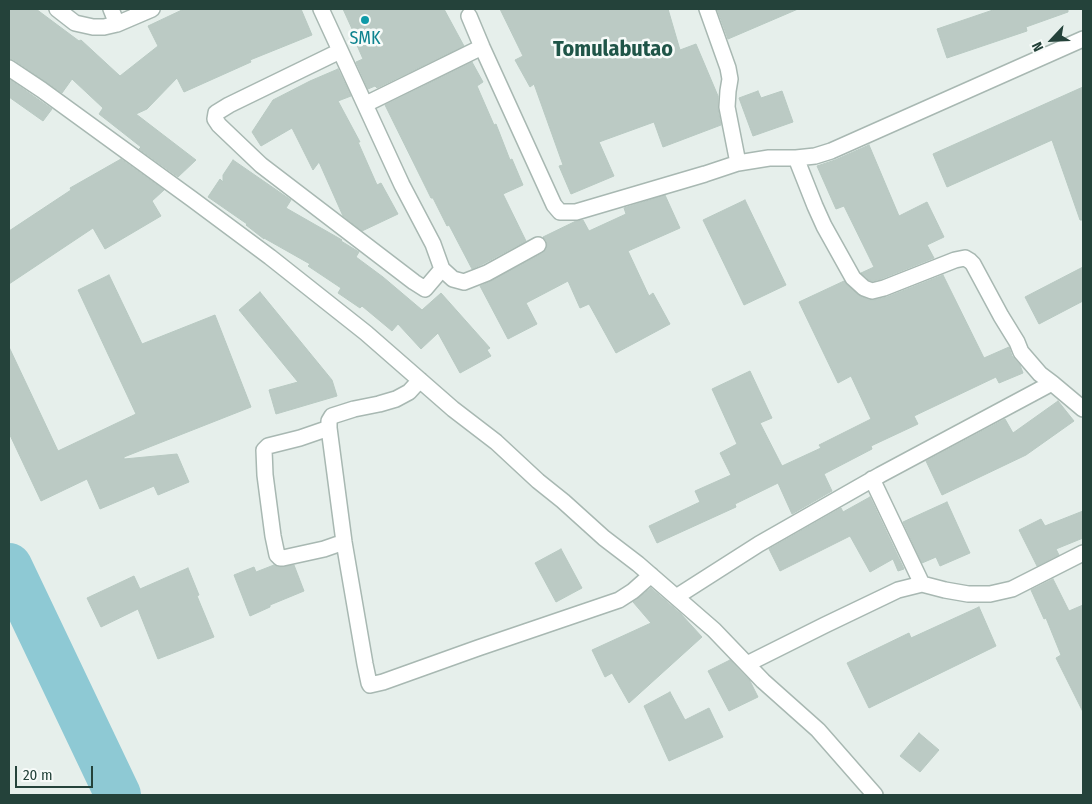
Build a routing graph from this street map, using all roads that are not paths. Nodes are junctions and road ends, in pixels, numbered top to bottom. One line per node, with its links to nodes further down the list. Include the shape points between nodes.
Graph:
1 (57, 9): 7 (street, via 75,23 98,27)
2 (111, 9): 7 (street)
3 (152, 9): 7 (street)
4 (321, 9): 10 (street)
5 (707, 9): 14 (street, via 728,68 727,106)
6 (469, 16): 9 (street)
7 (117, 24)
8 (1083, 40): 13 (street, via 831,151)
9 (482, 47): 12 (street); 14 (street, via 544,185 560,212 576,212)
10 (340, 51): 12 (street); 16 (street, via 216,112 218,125 261,165 414,282 425,288)
11 (9, 68): 17 (street, via 263,251)
12 (366, 104): 16 (street)
13 (796, 158): 14 (street); 18 (street, via 824,226 853,278 864,288 872,291 884,288 965,258 973,264 1021,352)
14 (738, 163)
15 (538, 244): 16 (street, via 464,282 453,279)
16 (442, 269)
17 (420, 380): 20 (street, via 409,392 396,399 332,416); 24 (street, via 604,538)
18 (1052, 384): 19 (street); 21 (street)
19 (1083, 409)
20 (329, 428): 22 (street); 22 (street, via 268,446 264,450 273,536 280,558)
21 (872, 479): 25 (street); 26 (street, via 759,544)
22 (344, 542): 24 (street, via 370,685 618,600 634,591)
23 (1083, 553): 25 (street, via 1012,589 990,594 968,594)
24 (651, 574): 26 (street)
25 (922, 584): 27 (street, via 898,590)
26 (676, 597): 27 (street)
27 (747, 664): 28 (street, via 818,730)
28 (875, 795)

